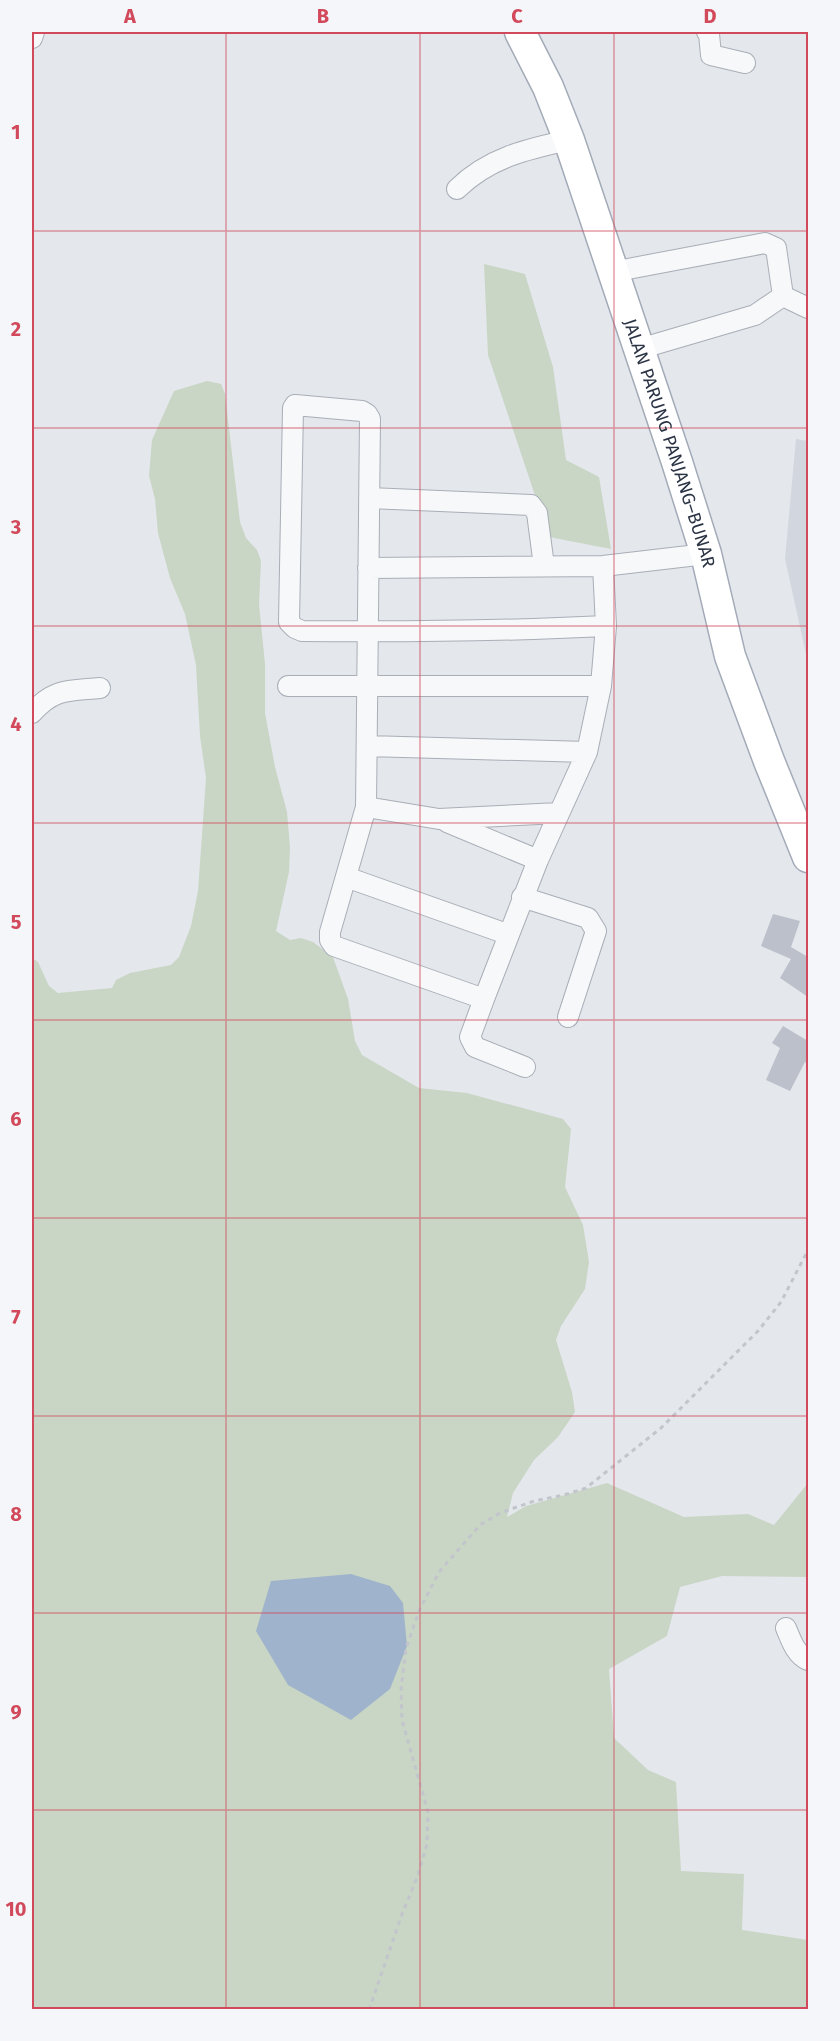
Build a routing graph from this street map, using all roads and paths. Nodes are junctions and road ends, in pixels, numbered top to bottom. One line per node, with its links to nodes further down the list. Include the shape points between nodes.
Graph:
1 (34, 32): 4 (street)
2 (519, 32): 6 (main road, JALAN PARUNG PANJANG–BUNAR, via 531,50)
3 (707, 32): 5 (street, via 711,55)
4 (32, 38)
5 (745, 63)
6 (569, 140): 7 (street, via 498,160); 8 (main road, JALAN PARUNG PANJANG–BUNAR)
7 (457, 189)
8 (612, 272): 9 (street, via 765,243 776,248); 11 (main road, JALAN PARUNG PANJANG–BUNAR)
9 (783, 297): 10 (street); 11 (street, via 755,315)
10 (808, 308)
11 (639, 349): 13 (main road, JALAN PARUNG PANJANG–BUNAR)
12 (369, 498): 14 (street, via 531,505 537,513); 16 (street); 18 (street, via 367,414 295,405 289,622 302,631)
13 (706, 554): 15 (street); 29 (main road, JALAN PARUNG PANJANG–BUNAR, via 730,656)
14 (544, 566): 15 (street); 16 (street)
15 (603, 566): 17 (street)
16 (368, 568): 18 (street)
17 (606, 626): 18 (street); 20 (street)
18 (367, 632): 21 (street)
19 (288, 686): 21 (street)
20 (601, 686): 21 (street); 25 (street)
21 (367, 687): 24 (street)
22 (100, 688): 23 (street, via 59,692 41,702)
23 (32, 713)
24 (367, 746): 25 (street); 26 (street)
25 (587, 752): 27 (street)
26 (366, 807): 28 (street); 31 (street)
27 (559, 813): 28 (street); 30 (street)
28 (439, 819): 30 (street)
29 (808, 857)
30 (538, 860): 32 (street)
31 (346, 877): 33 (street); 34 (street, via 330,932 334,946)
32 (522, 897): 33 (street); 35 (street, via 588,918 596,931)
33 (507, 934): 34 (street)
34 (484, 999): 36 (street, via 470,1037 475,1047)
35 (568, 1017)
36 (525, 1067)
37 (808, 1250): 40 (path, via 781,1302 758,1331 661,1428 586,1488 522,1505 480,1525 439,1572 419,1611 406,1649 401,1689 402,1720 428,1812 427,1844)
38 (786, 1628): 39 (street, via 798,1653)
39 (808, 1660)
40 (369, 2010)

